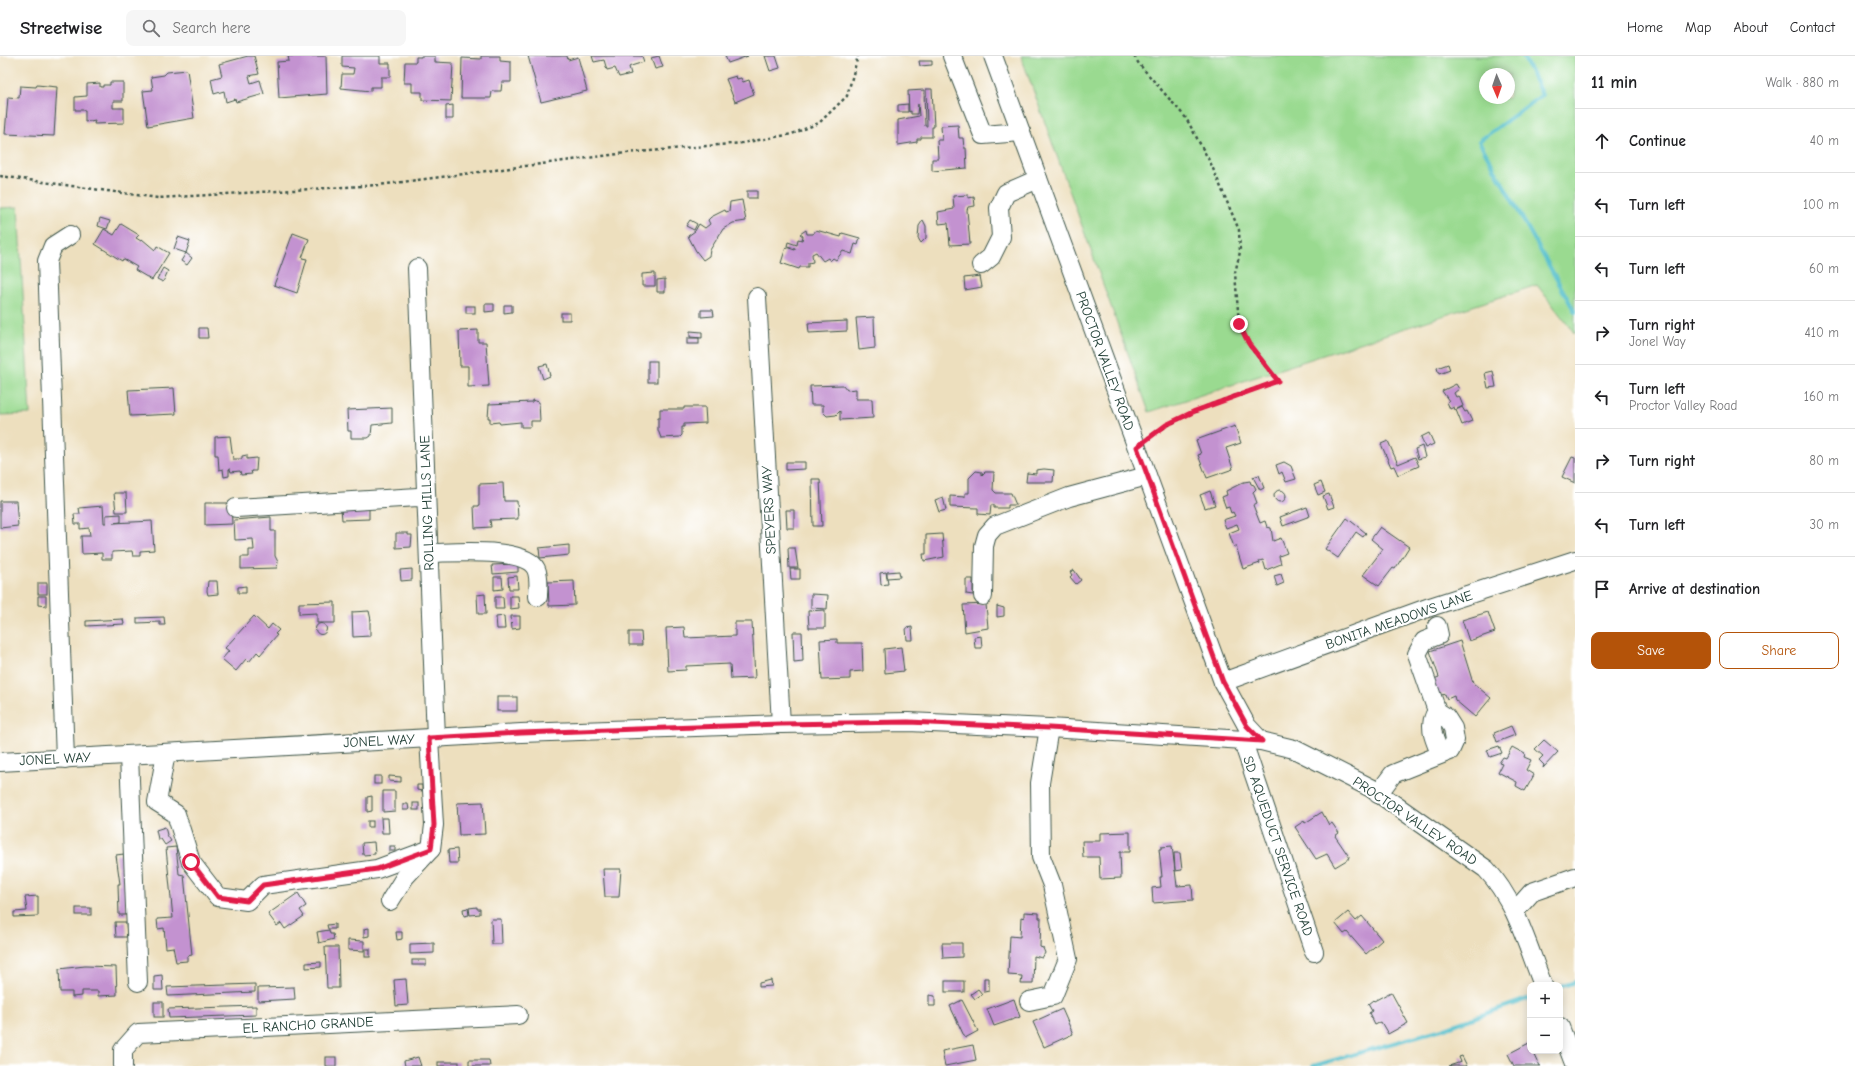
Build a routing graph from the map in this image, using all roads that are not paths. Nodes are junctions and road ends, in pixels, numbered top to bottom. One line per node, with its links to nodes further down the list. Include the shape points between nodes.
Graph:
1 (952, 56): 3 (street, via 983,136)
2 (993, 56): 3 (street, PROCTOR VALLEY ROAD)
3 (1021, 132): 4 (street, PROCTOR VALLEY ROAD)
4 (1038, 179): 6 (street, via 1006,193 999,208 1001,237 991,257); 9 (street, PROCTOR VALLEY ROAD)
5 (70, 235): 25 (street, via 53,246 47,261)
6 (981, 265)
7 (417, 268): 10 (street, ROLLING HILLS LANE)
8 (757, 297): 18 (street, SPEYERS WAY)
9 (1147, 476): 14 (street, via 1069,497 995,526 987,534 984,546); 17 (street, PROCTOR VALLEY ROAD)
10 (426, 499): 11 (street, via 418,497); 12 (street, ROLLING HILLS LANE)
11 (236, 508)
12 (429, 553): 15 (street, via 505,553 531,562 539,579); 20 (street, ROLLING HILLS LANE)
13 (1575, 560): 17 (street, BONITA MEADOWS LANE, via 1430,607)
14 (983, 596)
15 (538, 597)
16 (1437, 626): 27 (street, via 1439,635 1424,641 1418,654 1437,711 1446,717 1453,728 1455,740 1450,751 1393,774)
17 (1223, 682): 22 (street, PROCTOR VALLEY ROAD, via 1247,726)
18 (781, 724): 19 (street, JONEL WAY, via 908,722); 20 (street, JONEL WAY)
19 (1049, 728): 21 (street, JONEL WAY); 35 (street, via 1040,783 1041,857 1052,885 1068,959 1053,996)
20 (432, 738): 23 (street, JONEL WAY); 28 (street, ROLLING HILLS LANE, via 434,825)
21 (1242, 739): 22 (street, JONEL WAY); 32 (street, SD AQUEDUCT SERVICE ROAD)
22 (1262, 741): 27 (street, PROCTOR VALLEY ROAD, via 1294,749)
23 (166, 753): 24 (street, JONEL WAY); 28 (street, via 157,802 176,814 191,862 218,897 247,901 263,885 377,869)
24 (129, 755): 25 (street, JONEL WAY); 33 (street)
25 (65, 759): 26 (street, JONEL WAY)
26 (0, 762)
27 (1378, 794): 31 (street, PROCTOR VALLEY ROAD, via 1486,869 1498,882)
28 (431, 849): 30 (street, via 406,877)
29 (1575, 877): 31 (street, via 1532,892)
30 (390, 901)
31 (1515, 911): 34 (street, PROCTOR VALLEY ROAD)
32 (1314, 952)
33 (138, 982)
34 (1542, 982)
35 (1029, 1000)
36 (518, 1015): 38 (street, EL RANCHO GRANDE, via 138,1033 123,1050)
37 (1563, 1033): 39 (street)
38 (123, 1066)
39 (1575, 1066)

